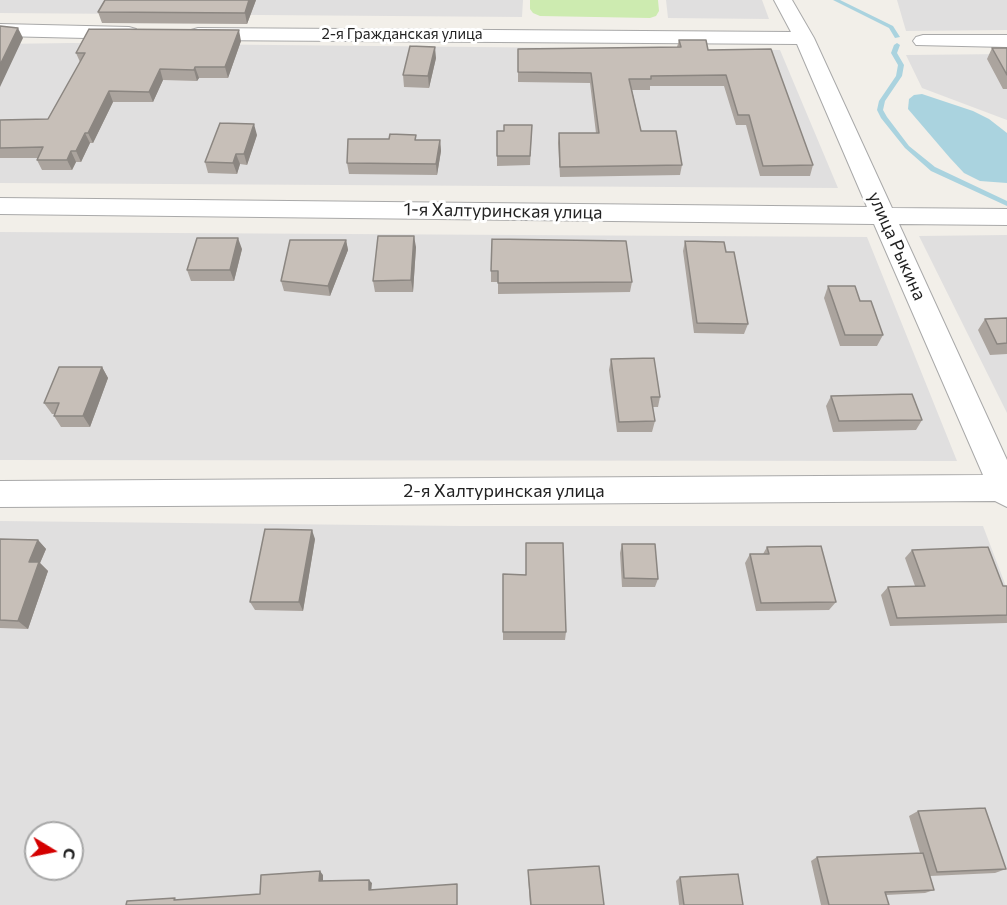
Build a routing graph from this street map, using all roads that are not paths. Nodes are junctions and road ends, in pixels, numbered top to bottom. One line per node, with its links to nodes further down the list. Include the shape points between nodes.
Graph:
1 (783, 0): 5 (street, улица Рыкина)
2 (0, 30): 3 (street)
3 (147, 33)
4 (181, 33): 5 (street, 2-я Гражданская улица)
5 (804, 38): 9 (street, улица Рыкина)
6 (1007, 40): 7 (street)
7 (923, 41)
8 (0, 206): 9 (street, 1-я Халтуринская улица)
9 (884, 216): 10 (street, 1-я Халтуринская улица); 11 (street, улица Рыкина)
10 (1007, 217)
11 (1006, 490): 12 (street, 2-я Халтуринская улица)
12 (0, 494)

